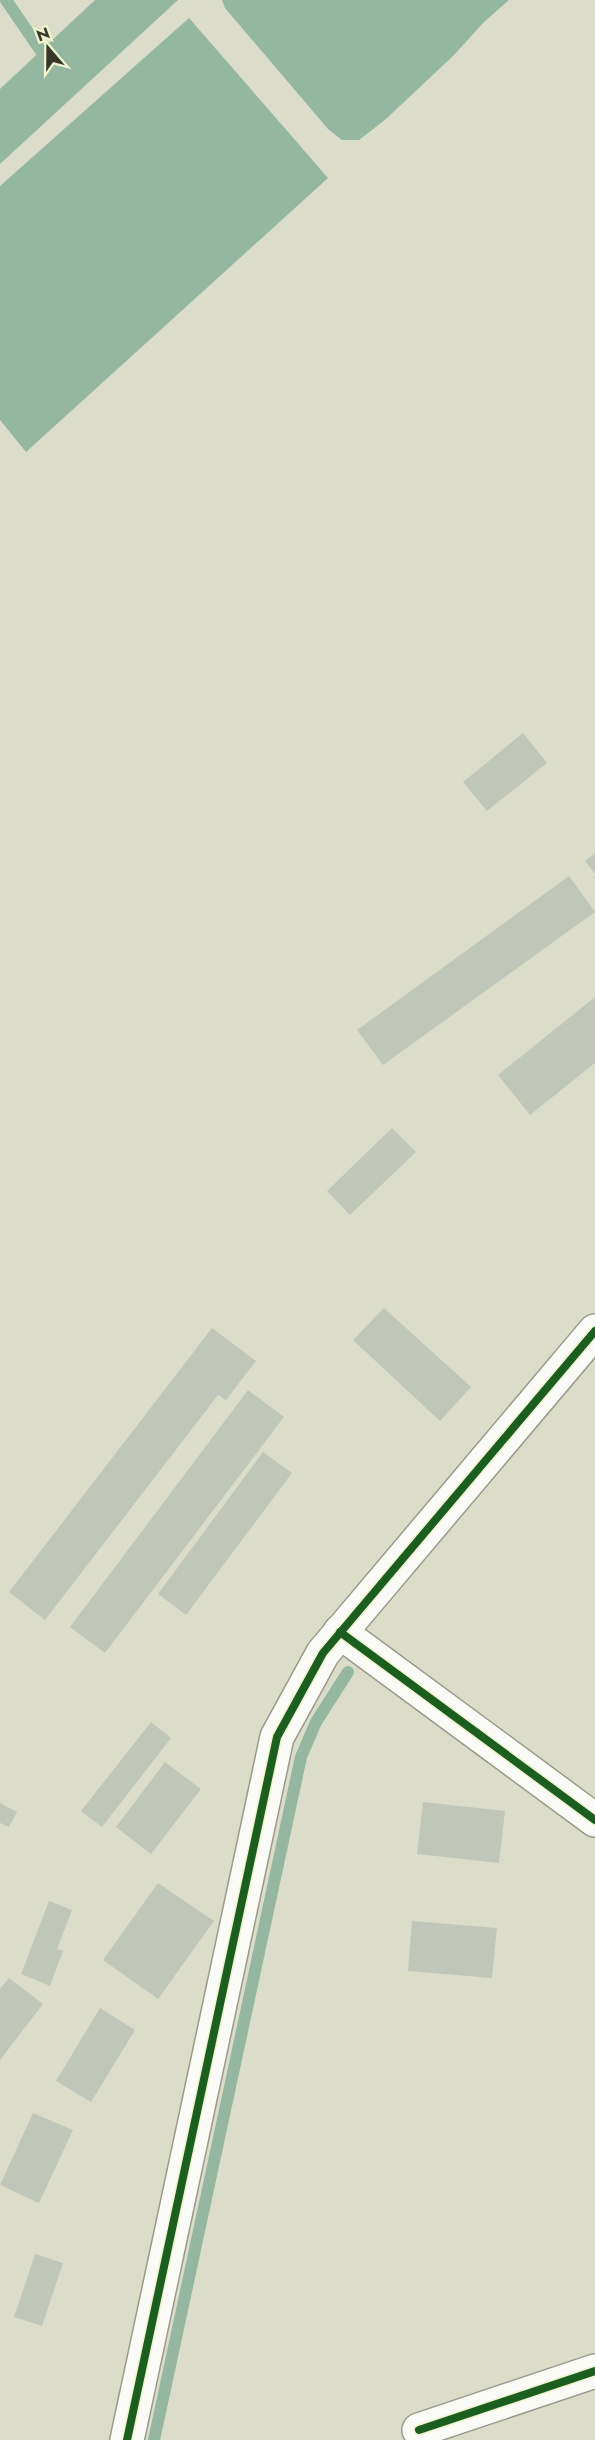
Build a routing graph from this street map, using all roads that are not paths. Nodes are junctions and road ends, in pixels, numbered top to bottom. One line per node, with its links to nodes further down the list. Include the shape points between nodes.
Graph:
1 (595, 1330): 2 (street)
2 (340, 1632): 3 (street); 6 (street, via 323,1653 277,1737)
3 (595, 1820)
4 (595, 2371): 5 (street)
5 (419, 2430)
6 (127, 2440)

